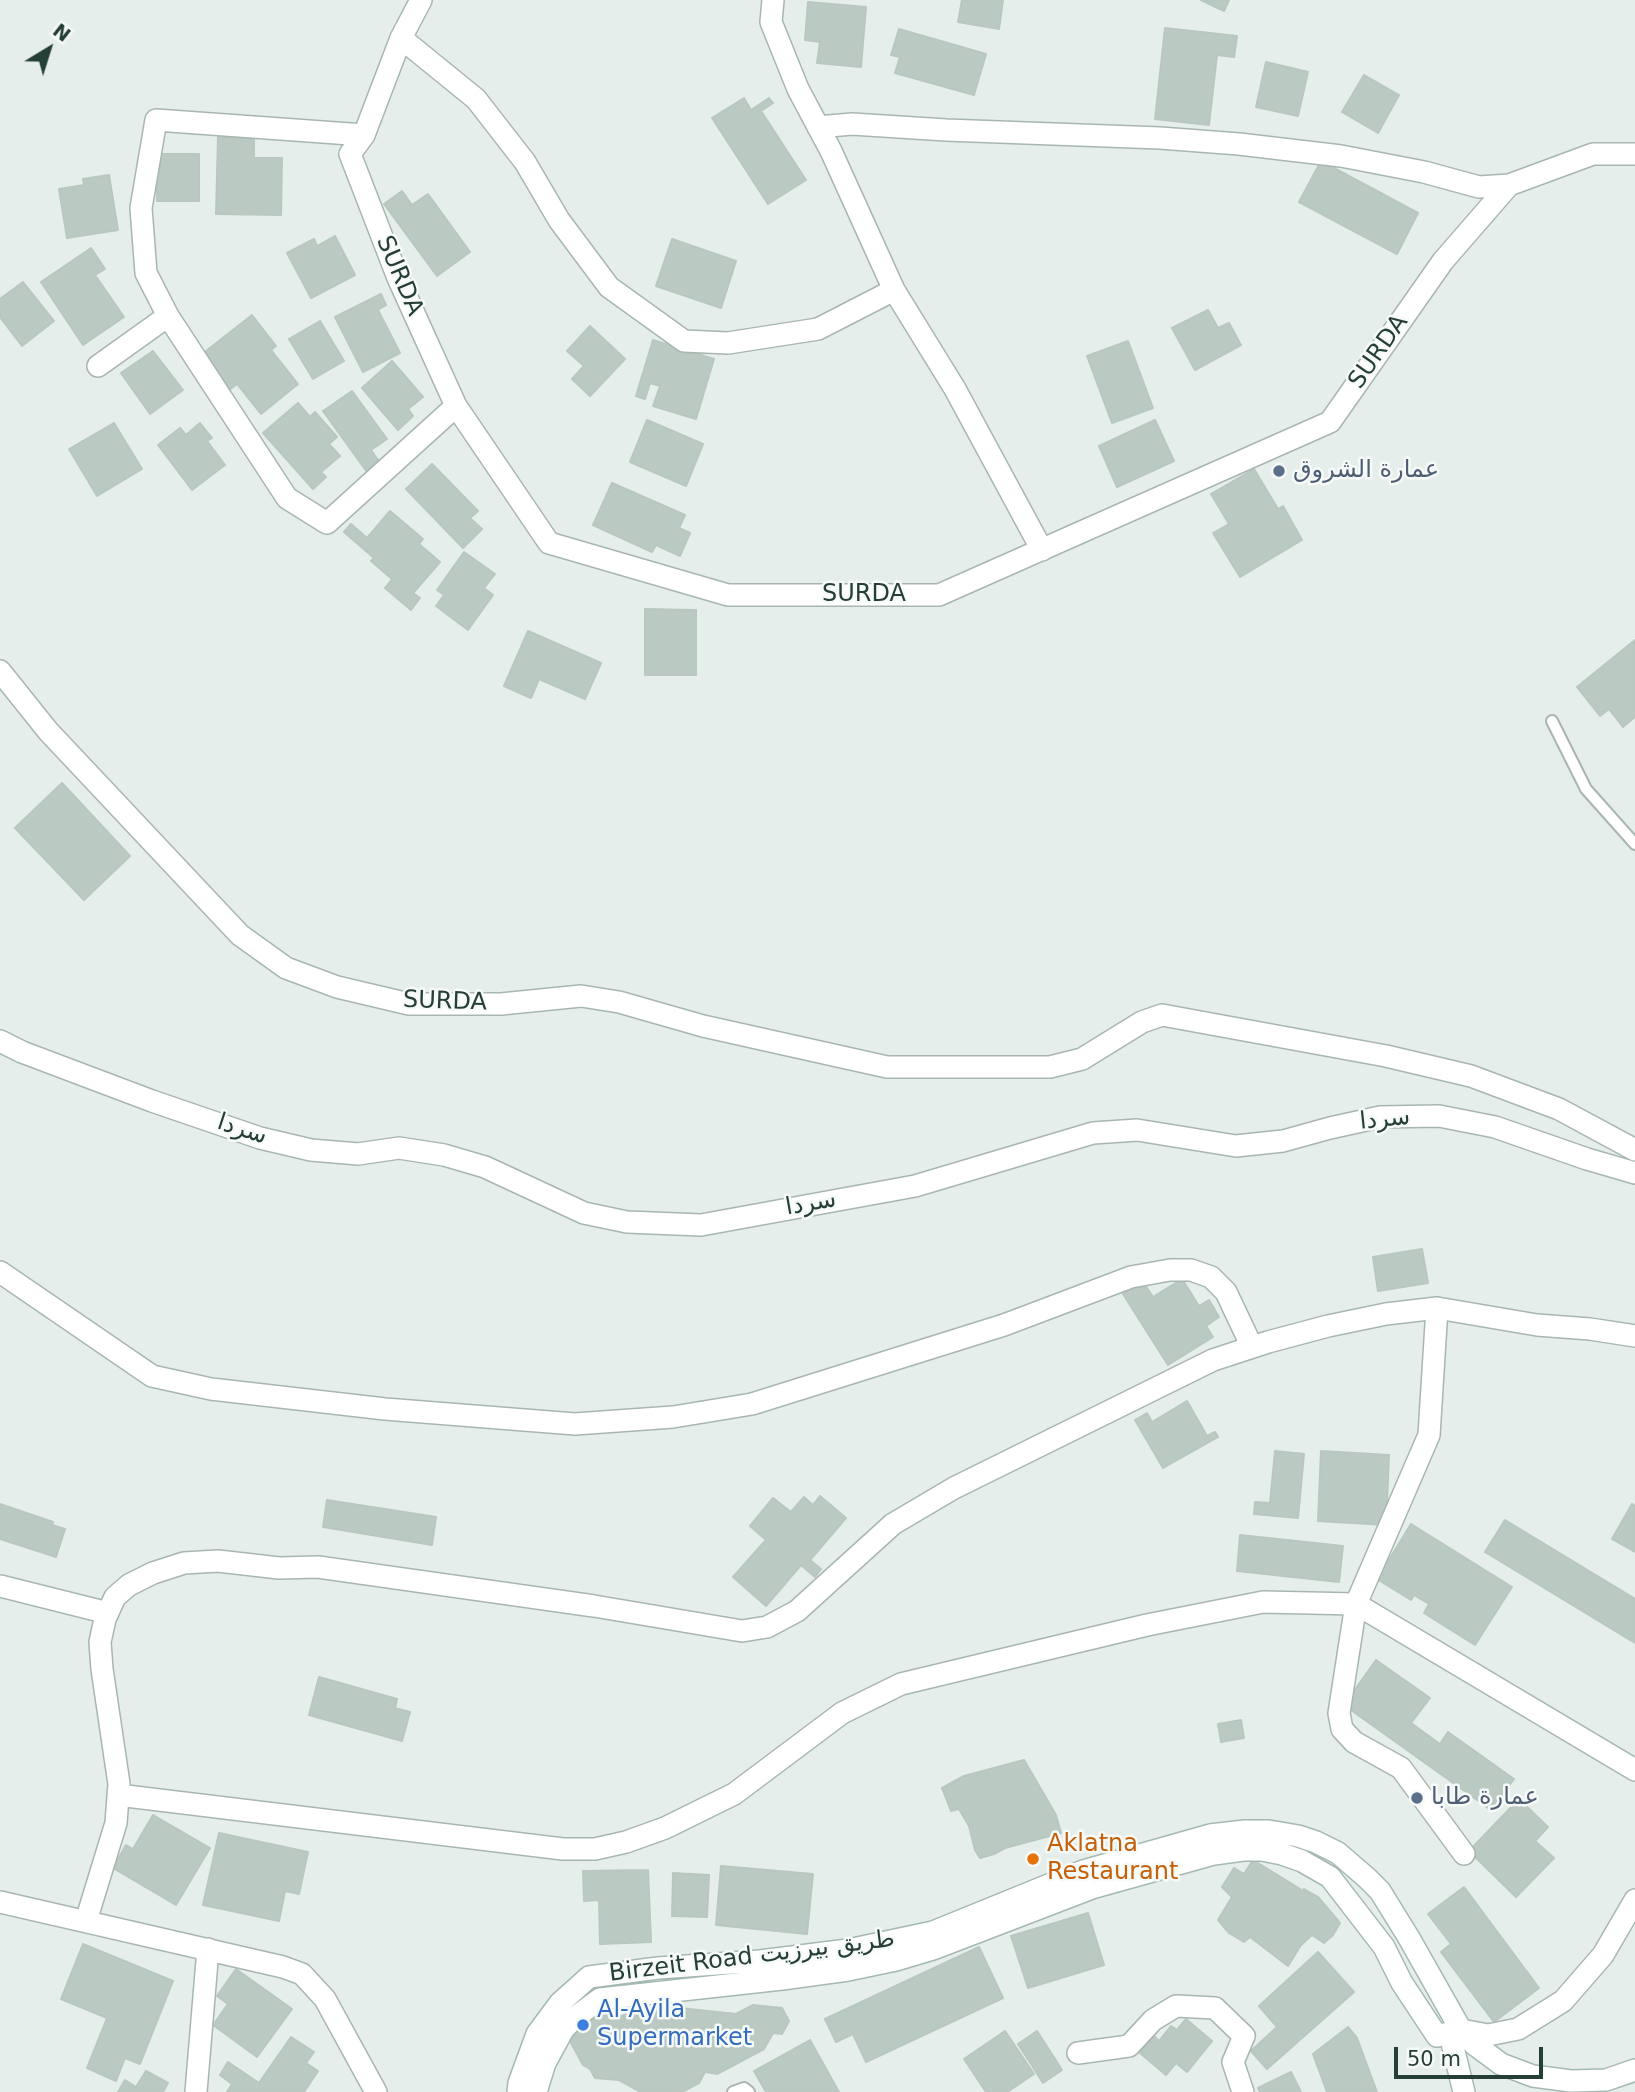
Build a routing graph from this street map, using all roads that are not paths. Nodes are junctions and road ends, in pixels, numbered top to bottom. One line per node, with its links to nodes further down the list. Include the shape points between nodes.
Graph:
1 (421, 0): 3 (street, SURDA)
2 (773, 0): 4 (street, via 772,22)
3 (401, 38): 5 (street, SURDA); 8 (street, via 475,99 525,162 559,220 609,287 684,341 728,343 818,329)
4 (818, 127): 7 (street, via 852,124 1239,144 1341,156 1479,187); 8 (street)
5 (364, 135): 9 (street, via 156,120 141,208 146,273); 11 (street, SURDA, via 350,154 398,278)
6 (1635, 154): 7 (street, SURDA, via 1592,154)
7 (1509, 185): 12 (street, SURDA, via 1443,261 1330,422)
8 (894, 290): 12 (street, via 956,389)
9 (168, 316): 10 (street); 11 (street, via 287,498 327,523)
10 (98, 366)
11 (457, 406): 12 (street, SURDA, via 549,543 728,595 939,595)
12 (1042, 550)
13 (0, 671): 17 (street, SURDA, via 48,731 240,935 286,968 337,987 409,1003 501,1004 582,996 887,1067 1050,1067 1082,1059 1142,1022 1162,1015 1471,1076 1559,1109)
14 (1552, 721): 15 (lane, via 1586,789)
15 (1635, 844)
16 (0, 1041): 18 (street, سردا, via 260,1138 311,1150 358,1154 399,1148 444,1155 485,1167 584,1213 627,1222 701,1224 915,1186 1093,1133 1137,1130 1236,1146 1283,1141 1380,1117 1438,1116 1495,1127)
17 (1635, 1150)
18 (1635, 1173)
19 (0, 1272): 22 (street, via 152,1376 211,1389 372,1408 575,1424 673,1417 752,1404 1004,1325 1131,1277 1170,1270 1191,1270 1211,1277 1226,1292)
20 (1437, 1308): 21 (street); 22 (street, via 1328,1326); 24 (street, via 1429,1435)
21 (1635, 1336)
22 (1252, 1347): 25 (street, via 1213,1360 933,1500 892,1524 797,1611 767,1627 742,1631 318,1567 218,1562 184,1563 153,1573 115,1597)
23 (0, 1586): 25 (street)
24 (1356, 1604): 26 (street); 27 (street, via 1263,1602 901,1684 842,1713 734,1794 665,1828 595,1849); 28 (street, via 1339,1713 1342,1729 1354,1742 1401,1768)
25 (108, 1613): 27 (street, via 100,1642)
26 (1635, 1770)
27 (118, 1795): 32 (street, via 117,1823)
28 (1464, 1854)
29 (1087, 1880): 34 (street, via 1214,1854 1262,1850 1302,1861 1330,1877 1384,1947 1437,2036); 34 (street, Birzeit Road طريق بيرزيت, via 1210,1835 1269,1831 1316,1842 1338,1853 1380,1891); 39 (street, Birzeit Road طريق بيرزيت, via 933,1932 848,1950 589,1978 560,2003 537,2034); 40 (street, via 933,1949 896,1960 782,1979 600,1999 563,2030 545,2063)
30 (1635, 1900): 34 (street, via 1603,1955 1563,2001 1518,2029 1488,2035)
31 (0, 1902): 32 (street)
32 (86, 1921): 33 (street)
33 (208, 1949): 37 (street); 38 (street, via 302,1973 326,1998)
34 (1461, 2030): 36 (street, Birzeit Road طريق بيرزيت, via 1501,2064 1542,2078 1606,2080); 44 (street, via 1452,2043)
35 (1078, 2053): 43 (street, via 1129,2046 1153,2020 1176,2006 1215,2008 1244,2036 1233,2062)
36 (1635, 2070)
37 (196, 2092)
38 (376, 2092)
39 (518, 2092)
40 (537, 2092)
41 (733, 2092): 42 (lane, via 744,2088)
42 (749, 2092)
43 (1243, 2092)
44 (1464, 2092)

